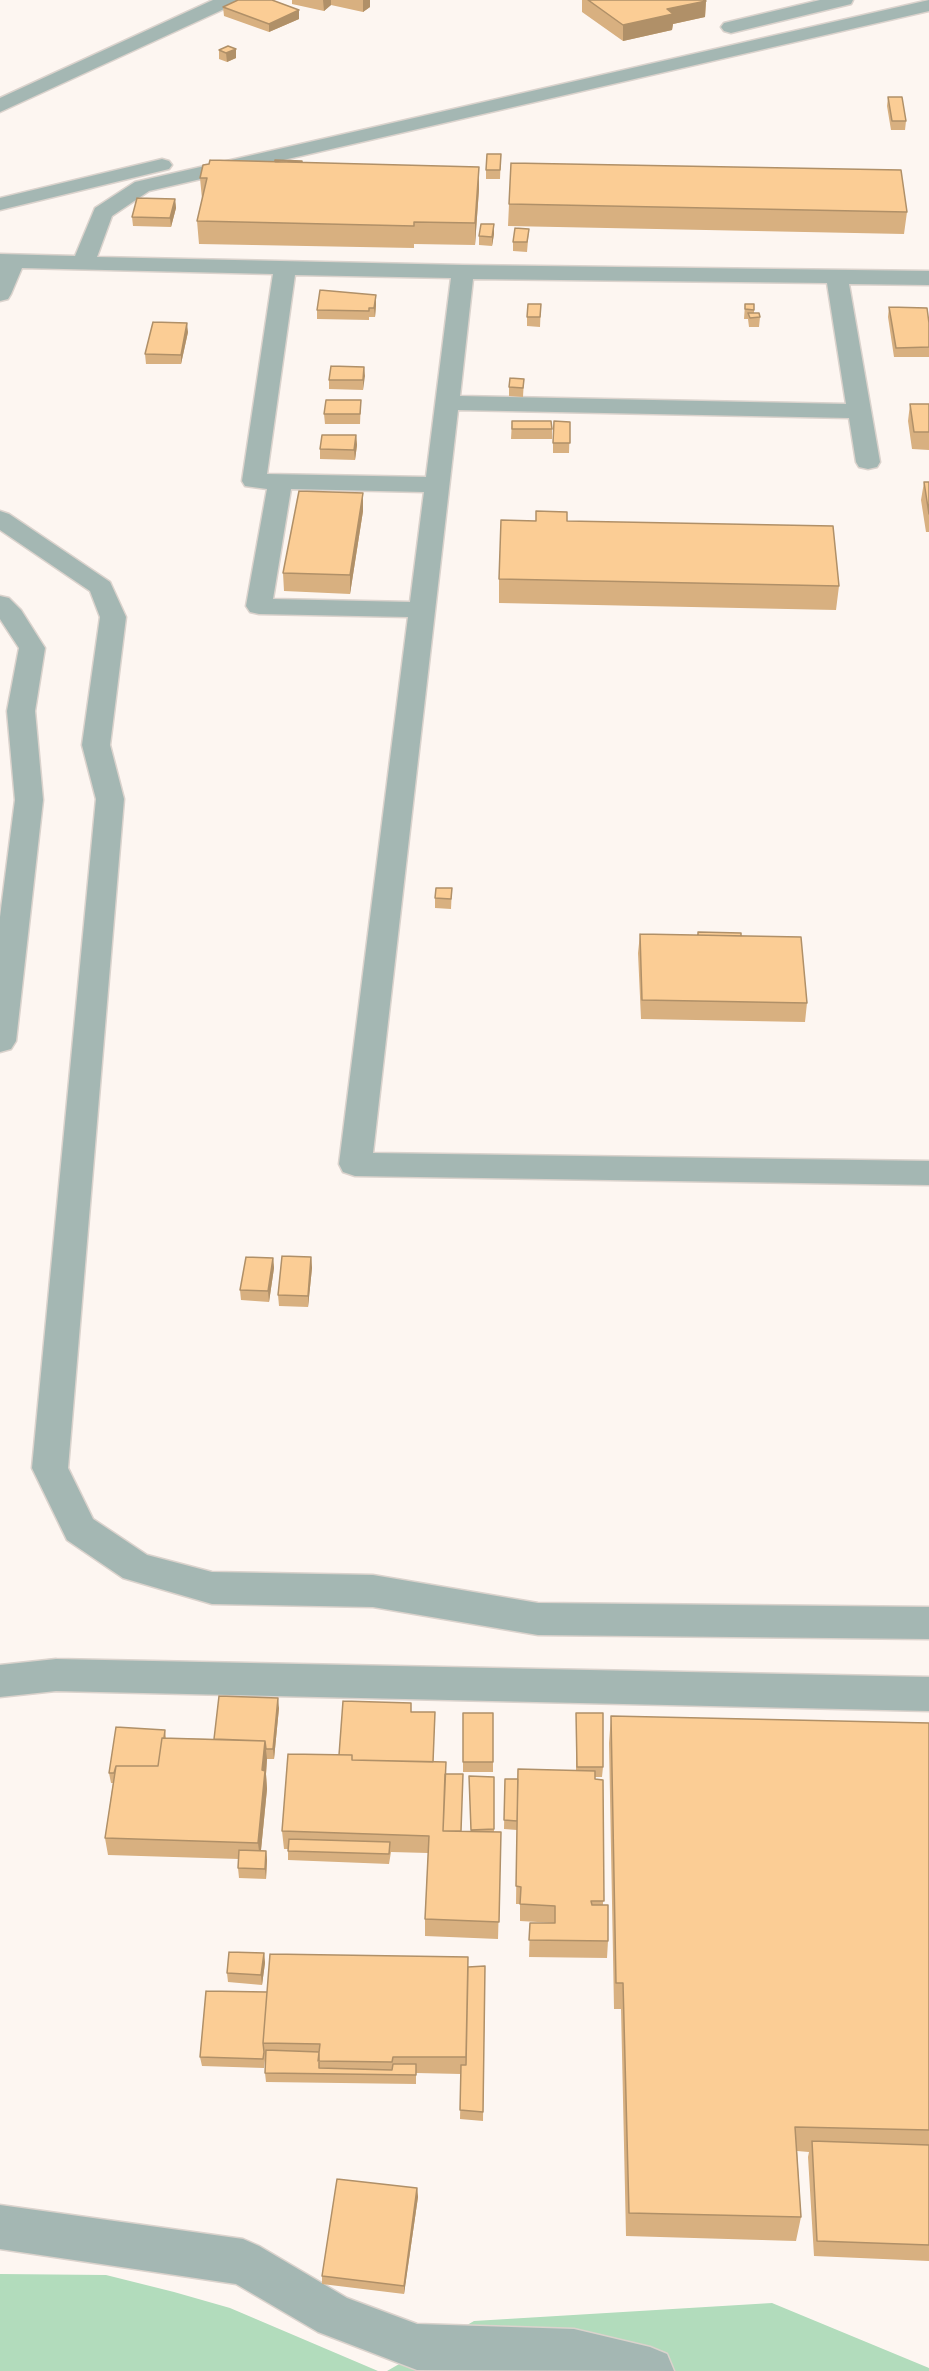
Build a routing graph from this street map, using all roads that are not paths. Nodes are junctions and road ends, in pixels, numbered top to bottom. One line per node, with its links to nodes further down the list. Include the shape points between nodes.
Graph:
1 (228, 0): 6 (street)
2 (844, 0): 4 (street)
3 (929, 5): 9 (street, via 142,186 103,213)
4 (717, 31)
5 (452, 95): 7 (street)
6 (0, 106)
7 (4, 197)
8 (7, 261): 9 (street); 14 (street)
9 (83, 263): 10 (street)
10 (285, 267): 11 (street); 18 (street, via 254,481)
11 (463, 272): 12 (street); 15 (street)
12 (837, 277): 13 (street); 16 (street)
13 (929, 279)
14 (0, 294)
15 (447, 403): 16 (street); 19 (street)
16 (859, 411): 17 (street)
17 (868, 462)
18 (280, 482): 19 (street); 22 (street, via 259,606)
19 (438, 485): 22 (street)
20 (0, 519): 25 (street, via 101,586 113,617 96,744 110,799 50,1468 80,1529 136,1567 212,1588 373,1591 538,1619)
21 (0, 604): 23 (street, via 32,648 21,711 29,800)
22 (423, 610): 24 (street, via 356,1164)
23 (0, 1041)
24 (929, 1173)
25 (929, 1623)
26 (0, 1681): 27 (street, via 56,1675)
27 (929, 1694)
28 (0, 2227): 29 (street, via 243,2262 334,2316 417,2347 574,2352)
29 (650, 2371)

